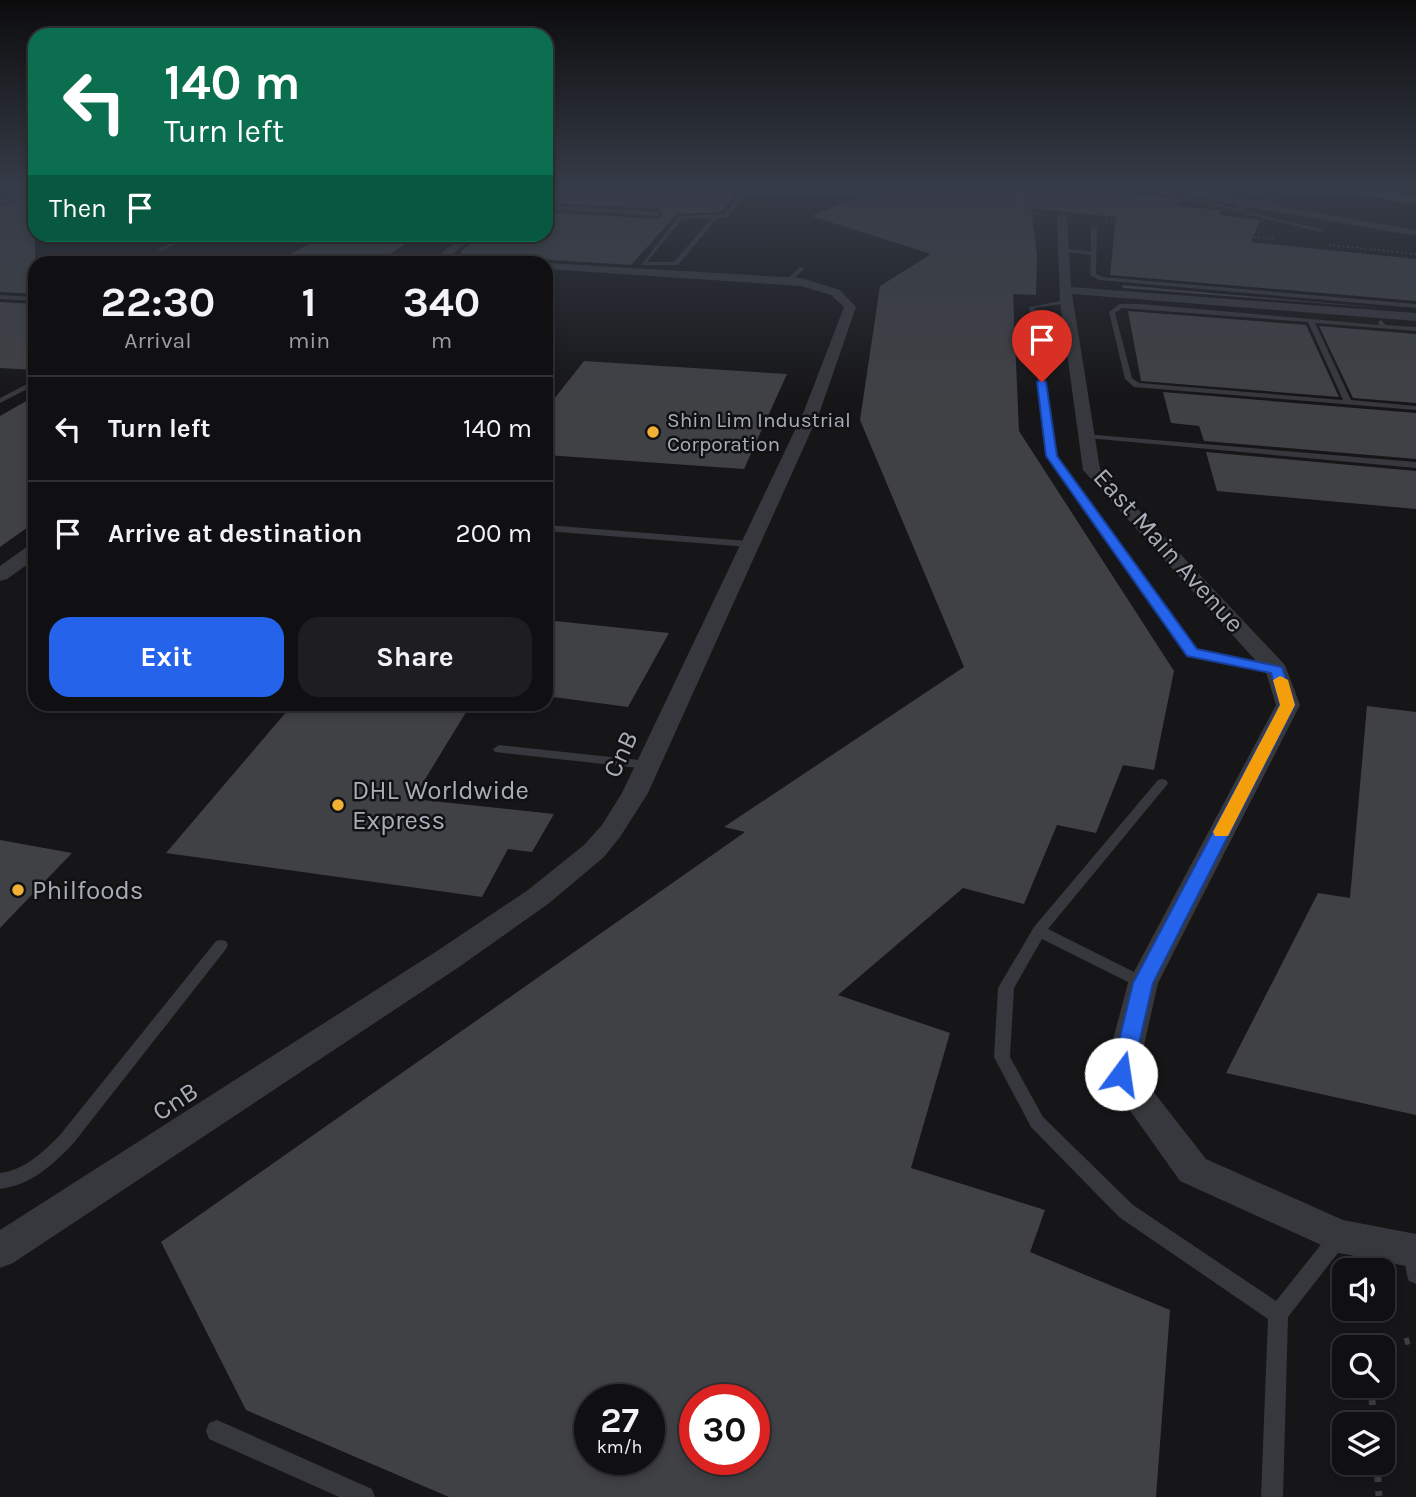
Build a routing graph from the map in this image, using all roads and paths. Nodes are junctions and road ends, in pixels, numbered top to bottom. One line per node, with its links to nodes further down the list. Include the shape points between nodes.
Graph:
1 (646, 259): 6 (lane, via 642,263)
2 (680, 259): 6 (lane)
3 (1065, 259): 7 (street, East Main Avenue)
4 (1093, 259): 10 (lane, via 1093,275 1115,282)
5 (553, 266): 6 (street, CnB)
6 (656, 269): 23 (street, CnB, via 795,274 847,301 850,311 812,411)
7 (1067, 296): 11 (street); 20 (street, East Main Avenue); 26 (lane, via 1032,307 1051,456 1192,653)
8 (0, 297): 9 (lane)
9 (28, 299)
10 (1416, 306)
11 (1375, 313): 12 (street); 14 (lane)
12 (1416, 317)
13 (1311, 321): 14 (lane); 18 (lane); 18 (lane, via 1140,306 1120,306 1112,312 1129,379 1137,385)
14 (1384, 327): 15 (lane)
15 (1416, 329)
16 (28, 386): 17 (lane)
17 (0, 401)
18 (1348, 402): 19 (lane)
19 (1416, 408)
20 (1087, 436): 21 (lane); 26 (street, East Main Avenue, via 1092,470)
21 (1416, 465)
22 (553, 529): 23 (lane)
23 (748, 544): 28 (street, CnB)
24 (28, 555): 25 (street)
25 (0, 575)
26 (1277, 670): 32 (street, East Main Avenue, via 1288,705)
27 (499, 749): 28 (lane)
28 (648, 765): 35 (street, CnB, via 611,831 578,866 538,897)
29 (1162, 783): 30 (lane)
30 (1039, 931): 32 (lane); 37 (lane, via 1006,988 1002,1057 1037,1122 1126,1211)
31 (221, 945): 33 (lane, via 66,1140 28,1172)
32 (1143, 983): 34 (street, East Main Avenue, via 1121,1074 1193,1170)
33 (0, 1181)
34 (1339, 1236): 36 (street, East Main Avenue); 37 (lane)
35 (0, 1251)
36 (1416, 1259)
37 (1278, 1314): 43 (lane)
38 (1416, 1339): 39 (path)
39 (1395, 1344)
40 (217, 1431): 42 (lane)
41 (1378, 1475): 44 (path)
42 (364, 1497)
43 (1272, 1497)
44 (1379, 1497)

